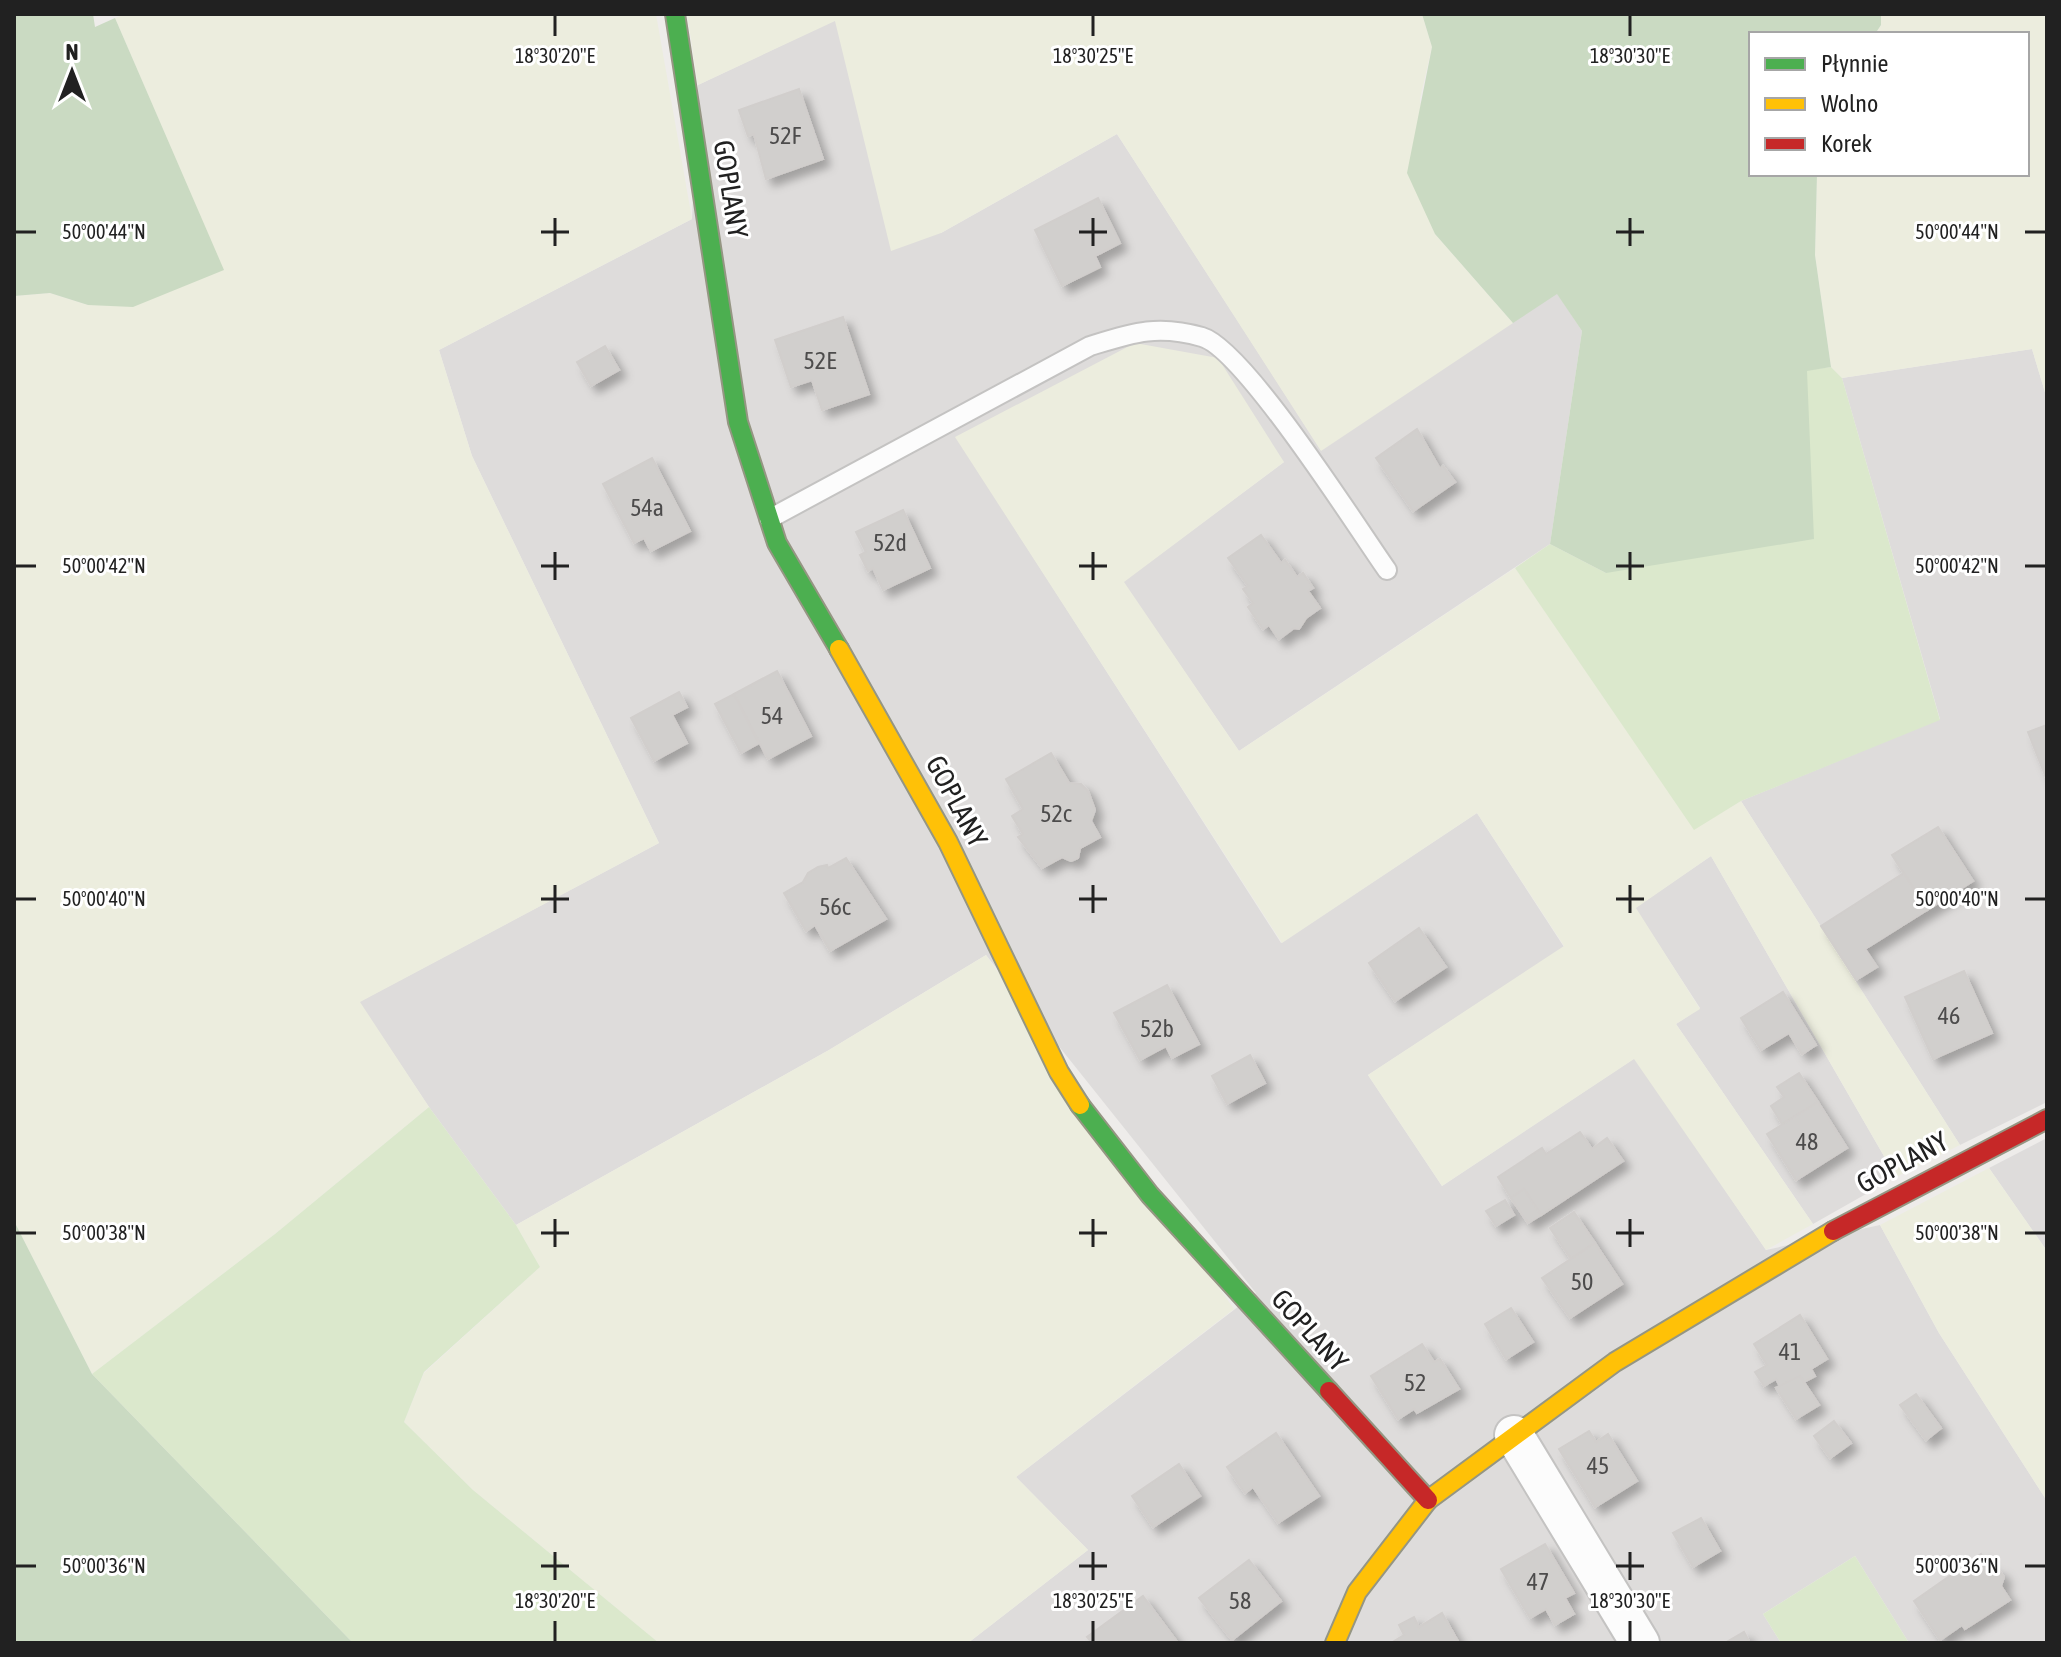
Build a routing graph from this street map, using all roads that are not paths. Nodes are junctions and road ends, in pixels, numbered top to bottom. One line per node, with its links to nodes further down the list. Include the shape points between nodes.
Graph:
1 (675, 14): 2 (street, GOPLANY, via 738,422)
2 (767, 520): 3 (lane, via 1090,346 1144,329 1205,338 1248,373); 6 (street, GOPLANY, via 911,774 1059,1072 1095,1127 1150,1195)
3 (1387, 570)
4 (2047, 1119): 5 (street, GOPLANY, via 1752,1277 1615,1362)
5 (1514, 1435): 6 (street, GOPLANY); 8 (street)
6 (1428, 1500): 7 (street, GOPLANY, via 1357,1592)
7 (1335, 1643)
8 (1640, 1643)

